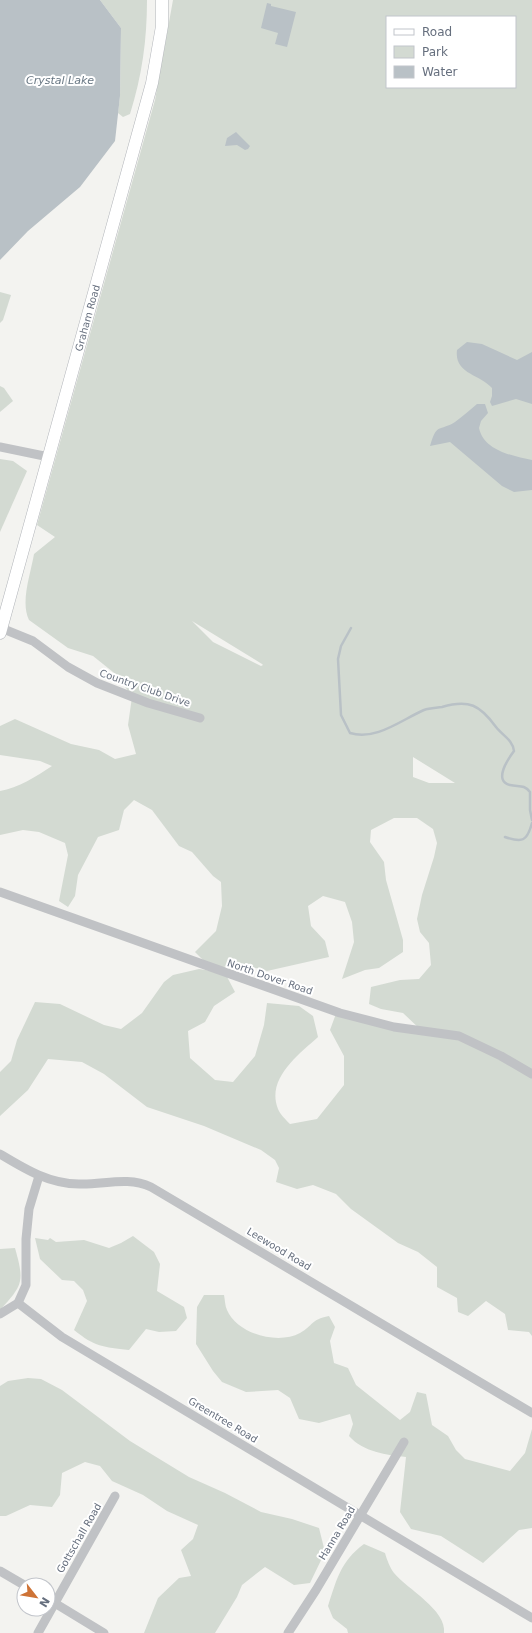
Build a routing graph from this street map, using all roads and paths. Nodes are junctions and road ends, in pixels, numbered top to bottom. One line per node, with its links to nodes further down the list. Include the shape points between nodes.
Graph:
1 (162, 0): 3 (main road, Graham Road, via 162,26 152,83)
2 (0, 447): 3 (street)
3 (49, 457): 4 (main road, Graham Road)
4 (1, 631): 5 (street, Country Club Drive, via 33,641 68,667 97,683 148,703)
5 (200, 718)
6 (0, 892): 7 (street, North Dover Road, via 340,1013 394,1027 459,1036)
7 (532, 1074)
8 (0, 1154): 9 (street, Leewood Road)
9 (39, 1176): 10 (street, via 29,1209 26,1286); 12 (street, Leewood Road, via 68,1184 123,1180 151,1187)
10 (18, 1303): 11 (street); 15 (street, Greentree Road, via 62,1337)
11 (0, 1314)
12 (532, 1412)
13 (404, 1442): 15 (street, Hanna Road)
14 (115, 1496): 18 (street, Gottschall Road)
15 (360, 1516): 21 (street, Greentree Road); 24 (street, Hanna Road)
16 (0, 1571): 17 (street)
17 (16, 1580)
18 (56, 1593)
19 (56, 1604): 23 (street)
20 (44, 1617): 22 (street, Gottschall Road)
21 (532, 1618)
22 (38, 1633)
23 (104, 1633)
24 (288, 1633)

